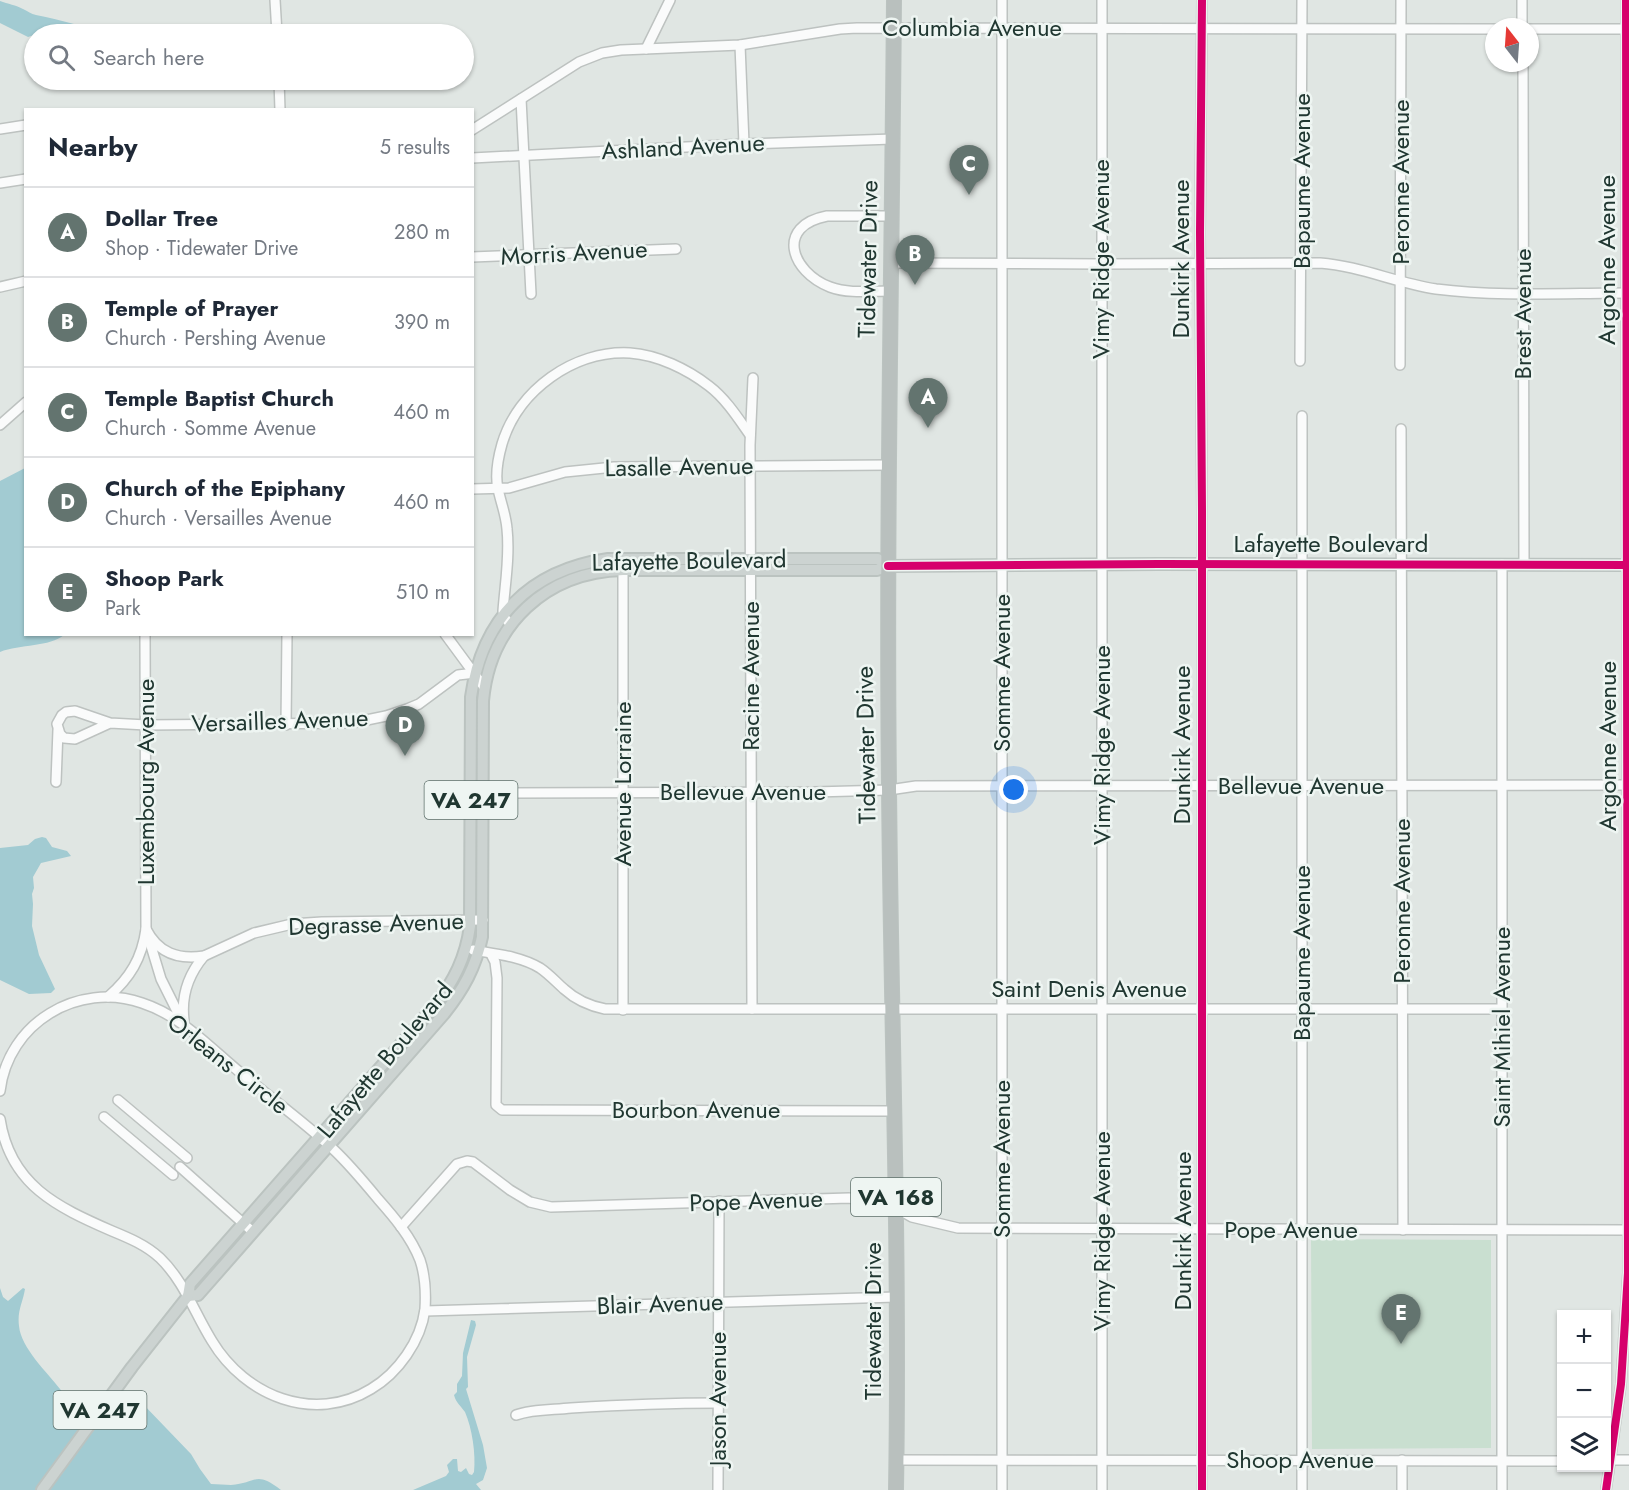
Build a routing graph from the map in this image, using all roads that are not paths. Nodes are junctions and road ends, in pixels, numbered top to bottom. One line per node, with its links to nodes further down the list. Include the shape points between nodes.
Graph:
1 (275, 0): 12 (street)
2 (670, 0): 23 (street)
3 (894, 0): 14 (highway, Tidewater Drive / VA 168)
4 (1002, 0): 13 (street, Somme Avenue)
5 (1102, 0): 15 (street, Vimy Ridge Avenue)
6 (1202, 0): 16 (street, Dunkirk Avenue)
7 (1302, 0): 17 (street, Bapaume Avenue)
8 (1401, 0): 18 (street, Peronne Avenue)
9 (1522, 0): 11 (street)
10 (1626, 0): 21 (street, Argonne Avenue)
11 (1522, 18)
12 (276, 24)
13 (1002, 28): 14 (street, Columbia Avenue); 15 (street, Columbia Avenue); 44 (street, Somme Avenue)
14 (894, 29): 22 (street, Columbia Avenue, via 840,29); 31 (highway, Tidewater Drive / VA 168)
15 (1102, 29): 16 (street, Columbia Avenue); 45 (street, Vimy Ridge Avenue)
16 (1202, 29): 17 (street, Columbia Avenue); 42 (street, Dunkirk Avenue)
17 (1302, 29): 18 (street, Columbia Avenue); 43 (street, Bapaume Avenue)
18 (1400, 29): 19 (street, Columbia Avenue); 47 (street, Peronne Avenue)
19 (1485, 29)
20 (1539, 29): 21 (street)
21 (1628, 29): 51 (street, Argonne Avenue)
22 (740, 45): 23 (street, Columbia Avenue); 32 (street)
23 (646, 49): 26 (street, Columbia Avenue, via 589,57)
24 (1523, 72): 50 (street, Brest Avenue)
25 (279, 90): 27 (street)
26 (522, 99): 30 (street, Columbia Avenue); 33 (street)
27 (280, 108)
28 (24, 125): 29 (street)
29 (0, 129)
30 (474, 129)
31 (893, 139): 32 (street, Ashland Avenue); 37 (highway, Tidewater Drive / VA 168)
32 (744, 144): 33 (street, Ashland Avenue)
33 (525, 155): 34 (street, Ashland Avenue); 39 (street)
34 (474, 158)
35 (24, 179): 36 (street)
36 (0, 183)
37 (892, 216): 41 (highway, Tidewater Drive / VA 168); 49 (street, via 818,218 799,230 794,243 802,268 814,279 839,290)
38 (676, 249): 39 (street, Morris Avenue)
39 (530, 255): 40 (street, Morris Avenue); 52 (street)
40 (474, 257)
41 (890, 263): 44 (street); 49 (highway, Tidewater Drive / VA 168)
42 (1201, 263): 43 (street); 45 (street); 68 (street, Dunkirk Avenue)
43 (1301, 263): 47 (street, via 1350,266); 53 (street, Bapaume Avenue)
44 (1002, 264): 45 (street); 72 (street, Somme Avenue)
45 (1101, 264): 67 (street, Vimy Ridge Avenue)
46 (24, 281): 48 (street)
47 (1401, 281): 50 (street, via 1468,292); 54 (street, Peronne Avenue)
48 (0, 287)
49 (890, 291): 61 (highway, Tidewater Drive / VA 168)
50 (1523, 293): 51 (street); 73 (street, Brest Avenue)
51 (1628, 293): 74 (street, Argonne Avenue)
52 (531, 294)
53 (1300, 361)
54 (1401, 365)
55 (753, 378): 60 (street, Racine Avenue)
56 (24, 404): 58 (street)
57 (1302, 416): 69 (street, Bapaume Avenue)
58 (0, 425)
59 (1401, 429): 70 (street, Peronne Avenue)
60 (750, 435): 62 (street, Racine Avenue); 64 (street, via 717,392 676,367 631,354 598,356 559,372 526,400 502,444)
61 (889, 465): 62 (street, Lasalle Avenue); 75 (highway, Tidewater Drive / VA 168)
62 (750, 466): 64 (street, Lasalle Avenue, via 586,469); 66 (street, Racine Avenue)
63 (474, 489): 64 (street, Lasalle Avenue)
64 (498, 489): 78 (street, via 508,530)
65 (623, 558): 66 (main road, Lafayette Boulevard / VA 247); 76 (street, Avenue Lorraine); 78 (main road, Lafayette Boulevard / VA 247, via 587,562 560,571 527,590)
66 (751, 558): 75 (main road, Lafayette Boulevard / VA 247, via 878,559); 77 (street, Racine Avenue)
67 (1102, 564): 68 (main road, Lafayette Boulevard / VA 247); 72 (main road, Lafayette Boulevard / VA 247); 90 (street, Vimy Ridge Avenue)
68 (1201, 564): 69 (main road, Lafayette Boulevard / VA 247); 93 (street, Dunkirk Avenue)
69 (1302, 564): 70 (main road, Lafayette Boulevard / VA 247); 94 (street, Bapaume Avenue)
70 (1402, 564): 71 (main road, Lafayette Boulevard / VA 247); 95 (street, Peronne Avenue)
71 (1502, 564): 73 (main road, Lafayette Boulevard / VA 247); 96 (street, Saint Mihiel Avenue)
72 (1002, 565): 75 (main road, Lafayette Boulevard / VA 247); 92 (street, Somme Avenue)
73 (1524, 565): 74 (main road, Lafayette Boulevard / VA 247)
74 (1628, 565): 91 (street, Argonne Avenue)
75 (888, 566): 77 (main road, Lafayette Boulevard / VA 247, via 877,570); 97 (highway, Tidewater Drive / VA 168)
76 (623, 570): 77 (main road, Lafayette Boulevard / VA 247); 79 (main road, Lafayette Boulevard / VA 247, via 594,573 561,584 532,602); 100 (street, Avenue Lorraine)
77 (751, 570): 101 (street, Racine Avenue)
78 (504, 615): 79 (street); 83 (main road, Lafayette Boulevard / VA 247, via 487,639)
79 (511, 625): 84 (main road, Lafayette Boulevard / VA 247, via 493,656)
80 (146, 636): 86 (street, Luxembourg Avenue)
81 (287, 636): 87 (street)
82 (446, 636): 83 (street)
83 (475, 674): 84 (street); 87 (street, Versailles Avenue, via 458,675 419,704 386,716 352,723); 98 (main road, Lafayette Boulevard / VA 247, via 471,697)
84 (484, 687): 99 (main road, Lafayette Boulevard / VA 247)
85 (110, 723): 86 (street, Versailles Avenue); 88 (street, via 75,739 64,738); 88 (street, via 72,711 58,719)
86 (146, 725): 87 (street, Versailles Avenue); 105 (street, Luxembourg Avenue)
87 (286, 725)
88 (58, 729): 89 (street)
89 (56, 782)
90 (1101, 785): 92 (street, Bellevue Avenue); 93 (street, Bellevue Avenue); 117 (street, Vimy Ridge Avenue)
91 (1627, 785): 96 (street, Bellevue Avenue); 102 (street, Argonne Avenue)
92 (1002, 786): 97 (street, Bellevue Avenue, via 916,786); 116 (street, Somme Avenue)
93 (1202, 786): 94 (street, Bellevue Avenue); 112 (street, Dunkirk Avenue)
94 (1302, 786): 95 (street, Bellevue Avenue); 113 (street, Bapaume Avenue)
95 (1402, 786): 96 (street, Bellevue Avenue); 114 (street, Peronne Avenue)
96 (1501, 787): 118 (street, Saint Mihiel Avenue)
97 (889, 790): 101 (street, Bellevue Avenue); 111 (highway, Tidewater Drive / VA 168)
98 (471, 793): 99 (street, Bellevue Avenue); 103 (main road, Lafayette Boulevard / VA 247)
99 (483, 793): 100 (street, Bellevue Avenue); 104 (main road, Lafayette Boulevard / VA 247)
100 (623, 793): 101 (street, Bellevue Avenue); 119 (street, Avenue Lorraine)
101 (752, 793): 115 (street, Racine Avenue)
102 (1628, 838): 141 (street, Argonne Avenue)
103 (470, 920): 104 (street, Degrasse Avenue); 106 (main road, Lafayette Boulevard / VA 247); 109 (street, Degrasse Avenue, via 292,924 254,933)
104 (483, 920): 107 (main road, Lafayette Boulevard / VA 247)
105 (146, 929): 109 (street, Degrasse Avenue, via 165,952 184,958); 110 (street, Luxembourg Avenue, via 135,967); 120 (street, Luxembourg Avenue, via 161,979)
106 (466, 949): 107 (street, Saint Denis Avenue); 126 (main road, Lafayette Boulevard / VA 247, via 441,998)
107 (479, 951): 108 (street, Saint Denis Avenue); 127 (main road, Lafayette Boulevard / VA 247, via 456,999)
108 (491, 954): 119 (street, Saint Denis Avenue, via 539,967 585,1003); 123 (street, Bourbon Avenue, via 497,978 498,1108)
109 (204, 956): 120 (street, via 186,986)
110 (108, 997): 120 (street, Orleans Circle, via 144,1004); 121 (street, Orleans Circle, via 72,1002 38,1021 11,1054)
111 (893, 1008): 115 (street, Saint Denis Avenue); 116 (street, Saint Denis Avenue); 123 (highway, Tidewater Drive / VA 168)
112 (1202, 1008): 113 (street, Saint Denis Avenue); 117 (street, Saint Denis Avenue); 136 (street, Dunkirk Avenue)
113 (1301, 1008): 114 (street, Saint Denis Avenue); 138 (street, Bapaume Avenue)
114 (1402, 1008): 118 (street, Saint Denis Avenue); 139 (street, Peronne Avenue)
115 (752, 1009): 119 (street, Saint Denis Avenue)
116 (1002, 1009): 117 (street, Saint Denis Avenue); 135 (street, Somme Avenue)
117 (1103, 1009): 137 (street, Vimy Ridge Avenue)
118 (1501, 1009): 140 (street, Saint Mihiel Avenue)
119 (624, 1010)
120 (184, 1025): 126 (street, Orleans Circle)
121 (0, 1091)
122 (118, 1100): 128 (street)
123 (894, 1111): 132 (highway, Tidewater Drive / VA 168)
124 (104, 1117): 130 (street)
125 (0, 1119): 143 (street, via 11,1156 40,1192 59,1206 147,1248 169,1267)
126 (319, 1137): 127 (street, Orleans Circle); 133 (main road, Lafayette Boulevard / VA 247)
127 (329, 1145): 134 (street, Orleans Circle); 142 (main road, Lafayette Boulevard / VA 247)
128 (187, 1158)
129 (180, 1167): 133 (street)
130 (173, 1176)
131 (719, 1201): 132 (street, Pope Avenue, via 849,1198); 134 (street, Pope Avenue, via 539,1206 467,1161 457,1164); 145 (street, Jason Avenue)
132 (896, 1208): 135 (street, Pope Avenue, via 912,1217 958,1228); 144 (highway, Tidewater Drive / VA 168)
133 (243, 1224): 142 (street); 143 (main road, Lafayette Boulevard / VA 247, via 190,1284)
134 (401, 1227): 146 (street, Orleans Circle, via 423,1273)
135 (1002, 1229): 137 (street, Pope Avenue); 151 (street, Somme Avenue)
136 (1203, 1229): 137 (street, Pope Avenue); 138 (street, Pope Avenue); 153 (street, Dunkirk Avenue)
137 (1102, 1230): 152 (street, Vimy Ridge Avenue)
138 (1302, 1230): 139 (street, Pope Avenue); 154 (street, Bapaume Avenue)
139 (1403, 1230): 140 (street, Pope Avenue)
140 (1502, 1230): 141 (street, Pope Avenue); 158 (street, Saint Mihiel Avenue)
141 (1628, 1230): 149 (street, Argonne Avenue, via 1626,1326)
142 (253, 1232): 143 (main road, Lafayette Boulevard / VA 247, via 198,1295)
143 (188, 1296): 146 (street, via 213,1343 242,1377 276,1397 302,1404 348,1400 378,1384 407,1354); 161 (main road, Lafayette Boulevard / VA 247)
144 (896, 1297): 145 (street, Blair Avenue); 150 (highway, Tidewater Drive / VA 168)
145 (718, 1302): 146 (street, Blair Avenue); 147 (street, Jason Avenue)
146 (425, 1311)
147 (718, 1403): 148 (street, via 606,1406); 162 (street, Jason Avenue)
148 (516, 1415)
149 (1611, 1442)
150 (895, 1460): 151 (street, Shoop Avenue); 163 (highway, Tidewater Drive / VA 168)
151 (1002, 1460): 152 (street, Shoop Avenue); 164 (street, Somme Avenue)
152 (1102, 1460): 153 (street, Shoop Avenue); 165 (street, Vimy Ridge Avenue)
153 (1202, 1460): 154 (street, Shoop Avenue); 166 (street, Dunkirk Avenue)
154 (1302, 1460): 155 (street, Shoop Avenue); 167 (street, Bapaume Avenue)
155 (1402, 1460): 158 (street, Shoop Avenue); 168 (street)
156 (1611, 1460): 157 (street)
157 (1629, 1460)
158 (1502, 1461): 159 (street, Shoop Avenue); 169 (street, Saint Mihiel Avenue)
159 (1557, 1461)
160 (1607, 1472): 170 (street, Argonne Avenue)
161 (42, 1490)
162 (718, 1490)
163 (896, 1490)
164 (1002, 1490)
165 (1102, 1490)
166 (1202, 1490)
167 (1302, 1490)
168 (1402, 1490)
169 (1502, 1490)
170 (1606, 1490)

